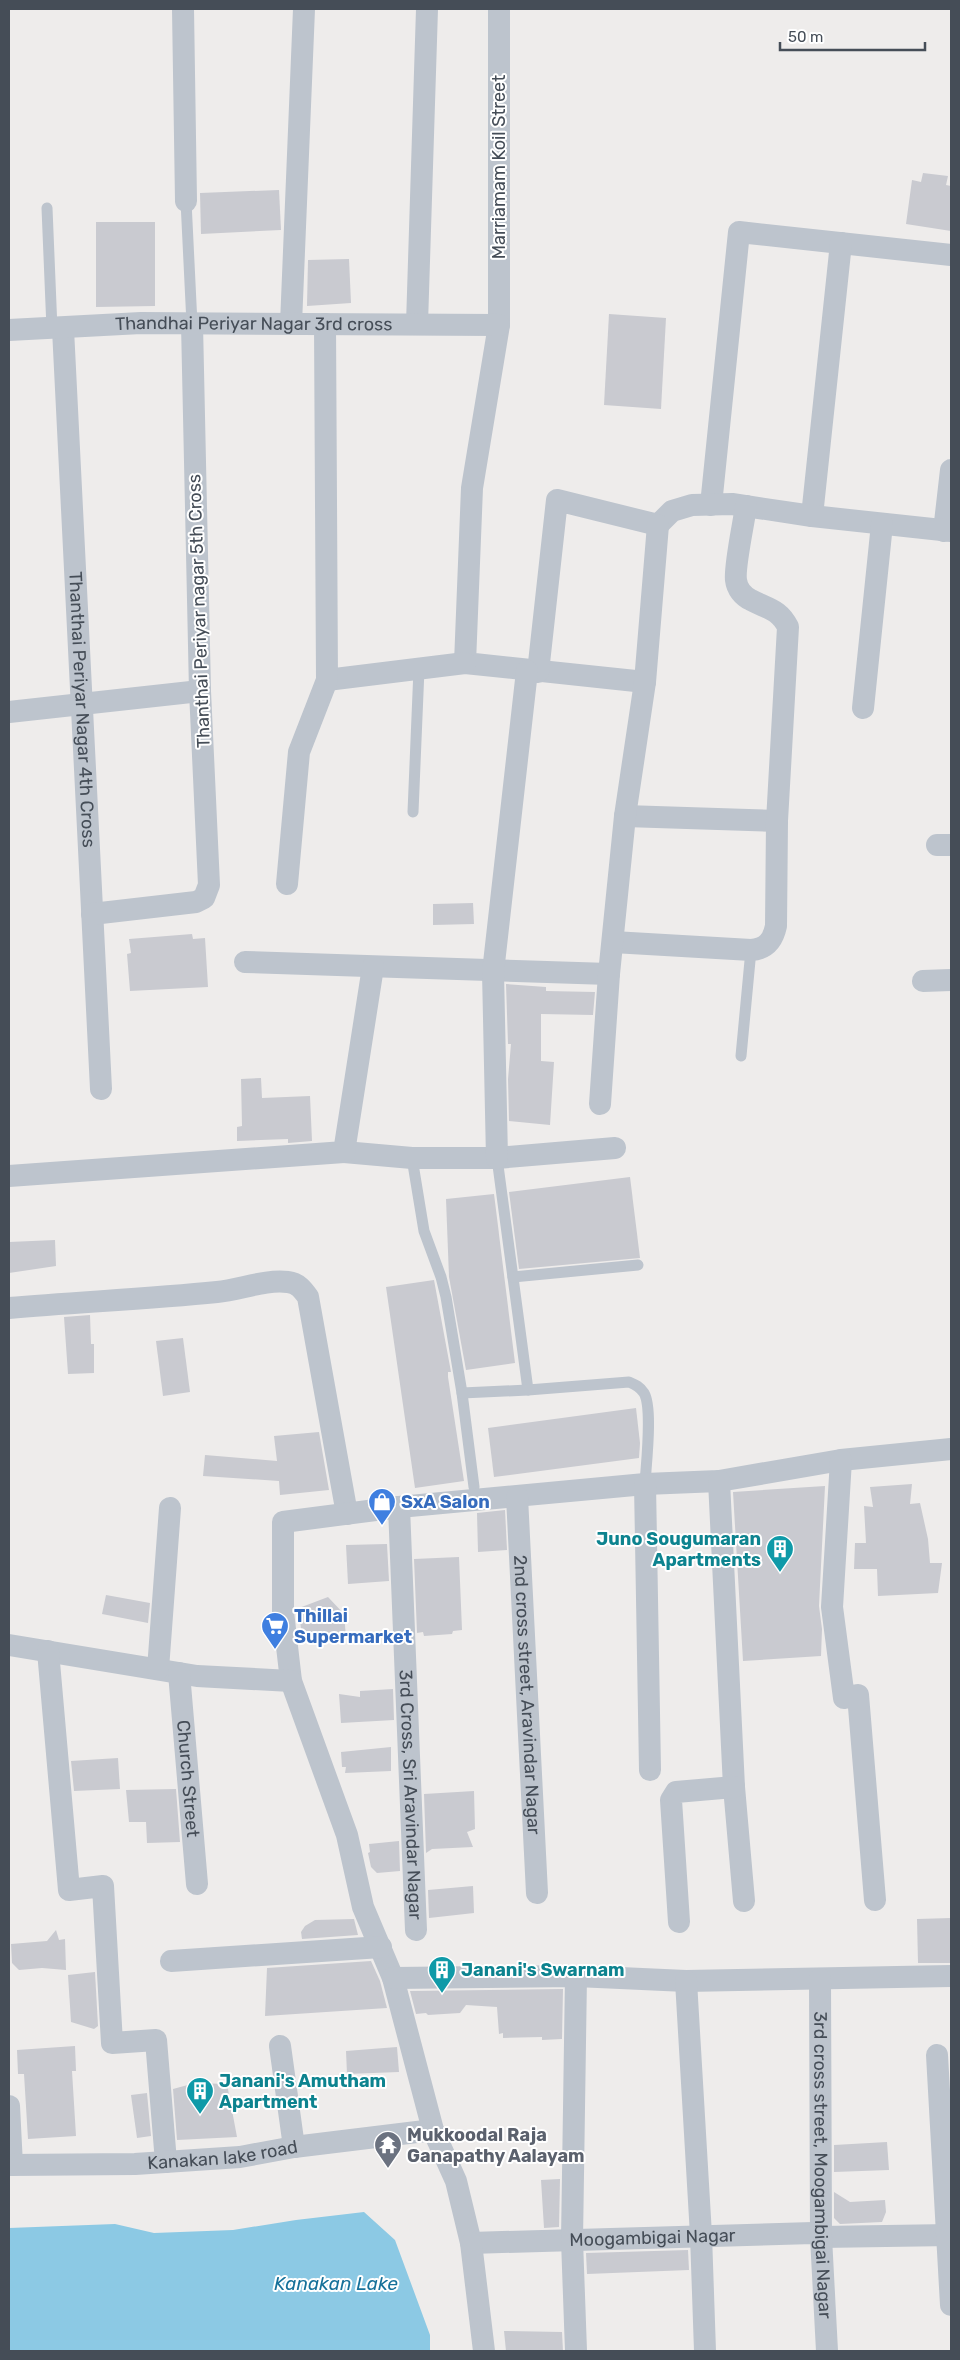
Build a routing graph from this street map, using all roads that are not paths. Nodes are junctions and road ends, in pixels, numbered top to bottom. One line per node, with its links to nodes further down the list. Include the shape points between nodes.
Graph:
1 (183, 9): 5 (street)
2 (304, 9): 10 (street)
3 (427, 9): 12 (street)
4 (499, 9): 13 (street, Marriamam Koil Street)
5 (186, 201): 9 (lane)
6 (47, 208): 14 (lane)
7 (841, 243): 8 (street); 17 (street, via 739,232); 19 (street)
8 (951, 255)
9 (192, 324): 10 (street, Thandhai Periyar Nagar 3rd cross); 14 (street, Thandhai Periyar Nagar 3rd cross, via 141,323); 28 (street, Thanthai Periyar nagar 5th Cross)
10 (291, 324): 11 (street, Thandhai Periyar Nagar 3rd cross)
11 (325, 324): 12 (street, Thandhai Periyar Nagar 3rd cross); 26 (street)
12 (417, 324): 13 (street, Thandhai Periyar Nagar 3rd cross)
13 (499, 325): 23 (street, Marriamam Koil Street, via 472,488)
14 (58, 329): 15 (street, Thandhai Periyar Nagar 3rd cross); 29 (street, Thanthai Periyar Nagar 4th Cross)
15 (9, 330)
16 (951, 470): 22 (street)
17 (711, 506): 18 (street); 21 (street, via 672,511)
18 (746, 506): 19 (street); 34 (street, via 735,578 740,592 782,616 788,627)
19 (812, 516): 20 (street)
20 (882, 524): 22 (street); 30 (street)
21 (658, 525): 25 (street, via 557,500); 27 (street)
22 (948, 531)
23 (466, 664): 24 (street); 25 (street)
24 (419, 669): 26 (street); 32 (lane)
25 (532, 671): 27 (street); 41 (street)
26 (327, 680): 35 (street, via 299,752)
27 (645, 682): 33 (street)
28 (200, 691): 29 (street); 36 (street, Thanthai Periyar nagar 5th Cross, via 209,885 204,898 196,902)
29 (81, 706): 31 (street); 36 (street, Thanthai Periyar Nagar 4th Cross)
30 (863, 708)
31 (9, 712)
32 (414, 812)
33 (625, 816): 34 (street); 37 (street)
34 (777, 822): 38 (street, via 774,937 760,949)
35 (287, 884)
36 (92, 914): 46 (street, Thanthai Periyar Nagar 4th Cross)
37 (613, 942): 38 (street); 42 (street)
38 (751, 950): 45 (lane)
39 (245, 962): 40 (street)
40 (373, 967): 41 (street); 49 (street)
41 (493, 972): 42 (street); 51 (street)
42 (609, 974): 47 (street)
43 (951, 980): 44 (street)
44 (924, 981)
45 (741, 1056)
46 (101, 1089)
47 (600, 1104)
48 (615, 1148): 51 (street)
49 (344, 1152): 50 (street); 52 (street)
50 (412, 1158): 51 (street); 57 (lane, via 424,1231 444,1290)
51 (497, 1158): 54 (lane)
52 (9, 1176)
53 (638, 1265): 54 (lane)
54 (513, 1277): 56 (lane)
55 (9, 1308): 66 (street, via 223,1292 277,1281 302,1287 308,1297)
56 (528, 1390): 57 (lane); 61 (lane, via 629,1382 639,1386 646,1395 648,1409)
57 (462, 1393): 62 (lane)
58 (951, 1450): 59 (street)
59 (841, 1460): 60 (street); 75 (street, via 832,1607 844,1698 858,1695)
60 (719, 1481): 61 (street); 72 (street)
61 (645, 1484): 63 (street); 71 (street)
62 (474, 1487)
63 (518, 1497): 65 (street); 74 (street, 2nd cross street, Aravindar Nagar)
64 (170, 1508): 69 (street, Church Street)
65 (398, 1508): 66 (street); 78 (street, 3rd Cross, Sri Aravindar Nagar)
66 (346, 1514): 70 (street, via 283,1522 283,1612)
67 (9, 1645): 68 (street)
68 (48, 1651): 69 (street); 91 (street, via 69,1890 103,1886 112,2042 156,2040)
69 (169, 1671): 70 (street); 73 (street, Church Street)
70 (291, 1681): 79 (street, via 347,1835 363,1907)
71 (650, 1770)
72 (734, 1787): 76 (street); 77 (street, via 676,1792 672,1800)
73 (197, 1884)
74 (537, 1893)
75 (875, 1900)
76 (744, 1901)
77 (679, 1922)
78 (416, 1930)
79 (382, 1947): 80 (street); 83 (street)
80 (171, 1961)
81 (576, 1976): 83 (street); 85 (street); 96 (street)
82 (951, 1976): 84 (street)
83 (393, 1978): 89 (street)
84 (820, 1979): 85 (street); 95 (street, 3rd cross street, Moogambigai Nagar)
85 (686, 1981): 93 (street)
86 (280, 2046): 90 (street)
87 (937, 2055): 94 (street)
88 (9, 2106): 92 (street)
89 (434, 2130): 90 (street, Kanakan lake road); 97 (street, via 456,2181)
90 (294, 2147): 91 (street, Kanakan lake road, via 240,2157)
91 (166, 2162): 92 (street, Kanakan lake road)
92 (10, 2165)
93 (701, 2235): 95 (street, Moogambigai Nagar, via 813,2233); 96 (street, Moogambigai Nagar); 101 (street)
94 (949, 2235): 95 (street, Moogambigai Nagar); 98 (street)
95 (821, 2237): 102 (street, 3rd cross street, Moogambigai Nagar)
96 (572, 2240): 97 (street, Moogambigai Nagar); 100 (street)
97 (471, 2243): 99 (street)
98 (951, 2305)
99 (484, 2351)
100 (576, 2351)
101 (705, 2351)
102 (827, 2351)

